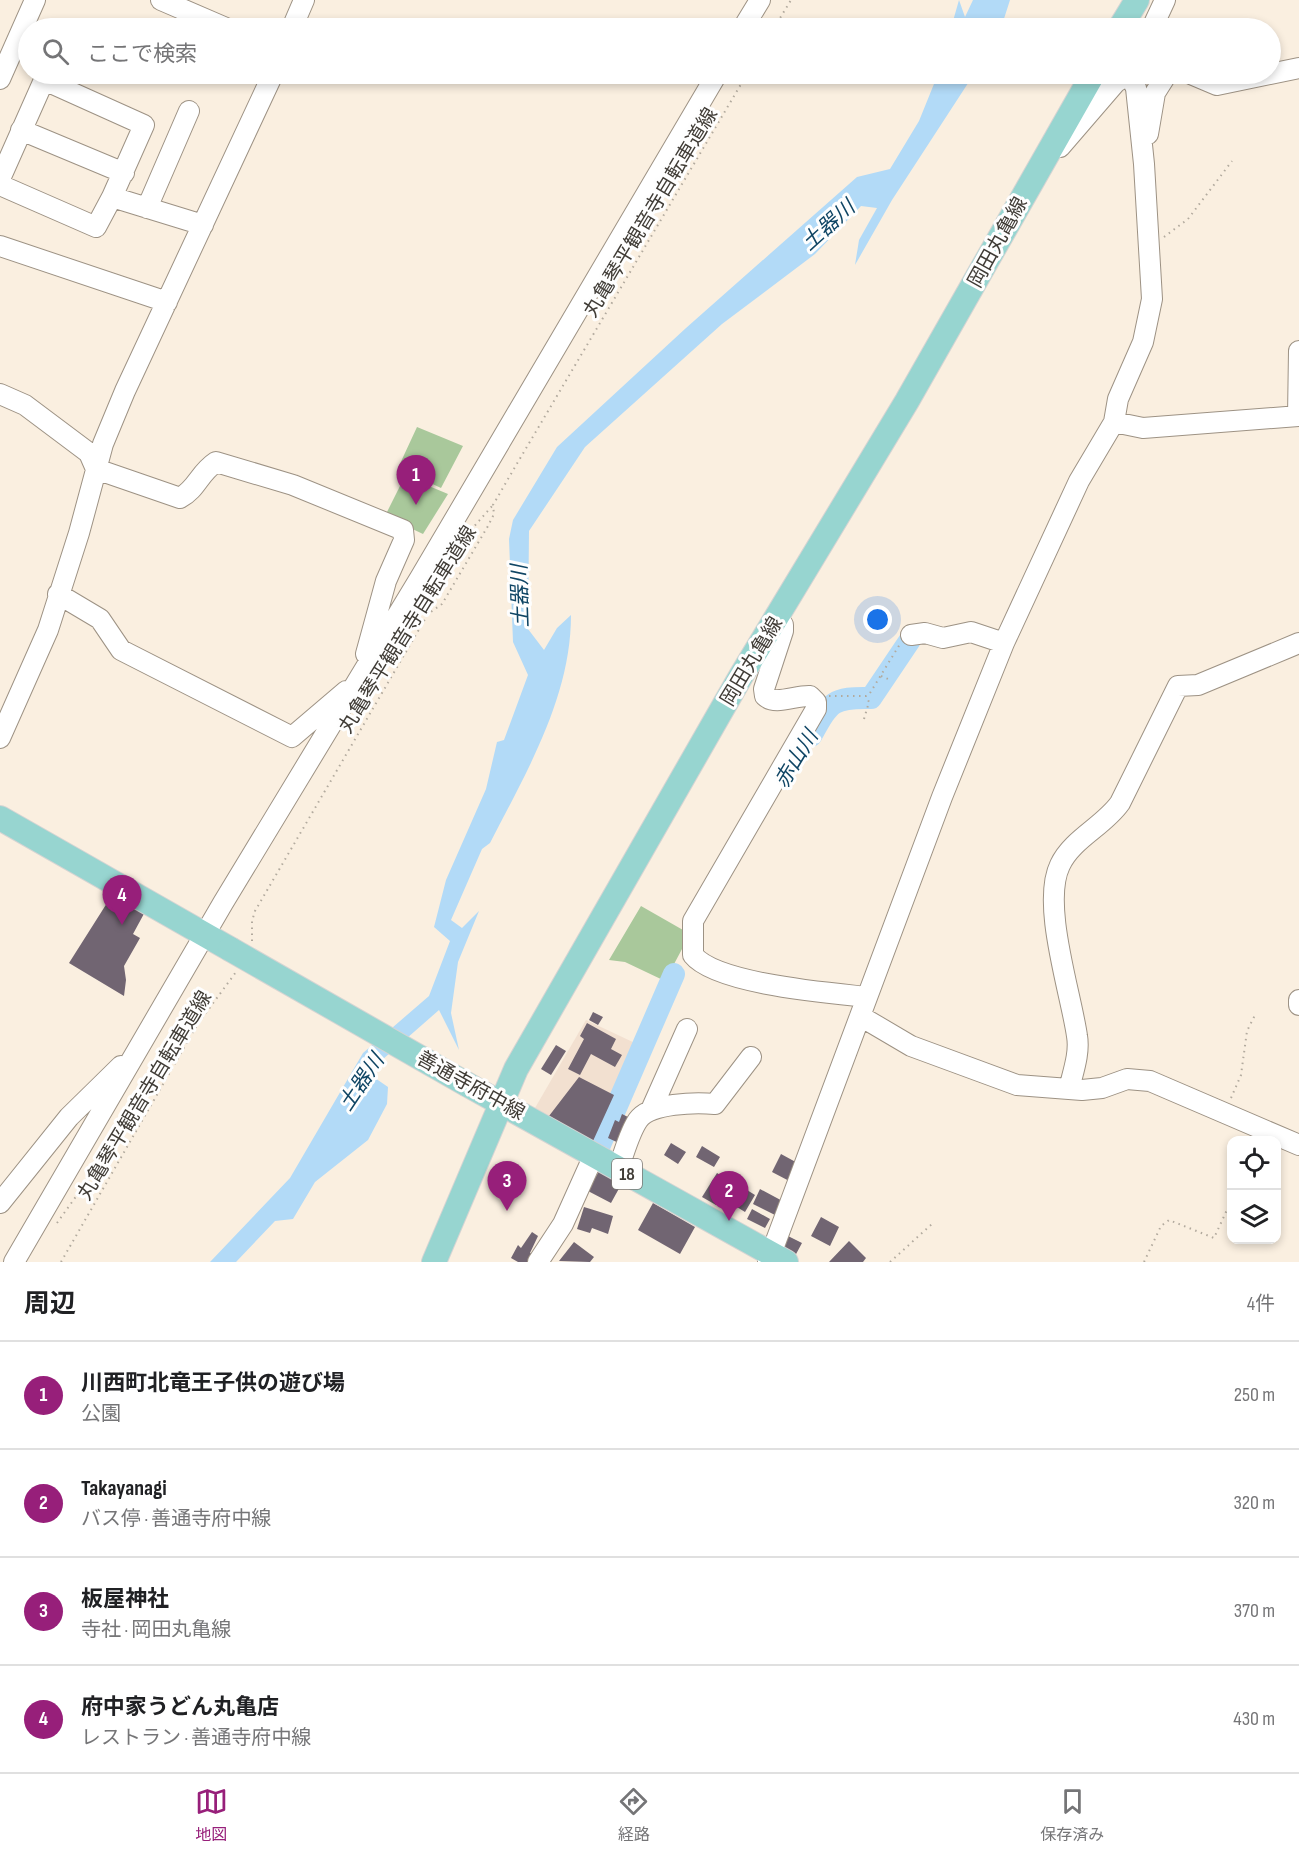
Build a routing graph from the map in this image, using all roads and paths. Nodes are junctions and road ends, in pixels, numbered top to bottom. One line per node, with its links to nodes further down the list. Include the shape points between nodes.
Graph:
1 (34, 0): 8 (street)
2 (303, 0): 10 (street)
3 (760, 0): 11 (street)
4 (791, 0): 12 (path)
5 (1137, 0): 13 (main road)
6 (1165, 0): 14 (street)
7 (167, 1): 9 (street)
8 (23, 18)
9 (204, 18)
10 (296, 18)
11 (749, 18)
12 (780, 18)
13 (1126, 18)
14 (1157, 18)
15 (18, 27): 16 (street)
16 (7, 45): 19 (street)
17 (1299, 68): 18 (street)
18 (1281, 72)
19 (0, 80)
20 (42, 84): 30 (street)
21 (53, 84): 33 (street, via 144,125)
22 (268, 84): 38 (street)
23 (711, 84): 54 (street)
24 (741, 84): 61 (path, 丸亀琴平観音寺自転車道線, via 493,505 494,514 445,599 422,623 281,864 255,911)
25 (1087, 84): 35 (main road, 岡田丸亀線)
26 (1114, 84): 35 (street)
27 (1134, 84): 32 (street)
28 (1161, 84): 32 (street, via 1155,93)
29 (189, 111): 37 (street)
30 (21, 130): 33 (street); 34 (street)
31 (1232, 161): 40 (path, via 1188,219)
32 (1144, 164): 40 (street)
33 (123, 173): 36 (street)
34 (0, 178): 36 (street, via 96,227)
35 (1032, 180): 48 (main road, 岡田丸亀線)
36 (112, 197): 37 (street)
37 (147, 208): 38 (street)
38 (203, 225): 41 (street)
39 (0, 246): 41 (street)
40 (1150, 247): 45 (street, via 1149,322 1118,399)
41 (167, 302): 46 (street, via 124,391)
42 (1299, 351): 44 (street)
43 (0, 394): 46 (street, via 25,405 89,453)
44 (1298, 416): 45 (street, via 1143,429)
45 (1114, 422): 50 (street, via 1079,481)
46 (96, 469): 47 (street, via 80,533); 54 (street, via 180,498 191,492 203,470 216,462 293,485 404,530)
47 (58, 594): 54 (street, via 100,619 121,650 292,736); 58 (street, via 48,630)
48 (776, 621): 56 (street, via 783,625 783,631 765,696 776,701 810,696); 71 (main road, 岡田丸亀線, via 516,1069)
49 (911, 635): 50 (street, via 925,633 943,638 971,632); 52 (path, via 902,641)
50 (1004, 643): 62 (street)
51 (1299, 643): 70 (street, via 1198,685 1178,687 1120,804 1060,866 1054,901 1064,976 1078,1038)
52 (881, 676): 53 (path); 55 (path)
53 (888, 679)
54 (357, 682): 60 (street)
55 (866, 696): 56 (path, via 833,695); 57 (path, via 869,702)
56 (816, 702): 62 (street, via 811,721 693,921 693,955 708,966 779,986)
57 (864, 719)
58 (0, 738)
59 (0, 818): 60 (main road, 善通寺府中線 / 18)
60 (206, 934): 61 (main road, 善通寺府中線 / 18); 69 (street)
61 (240, 953): 71 (main road, 善通寺府中線 / 18, bridge); 74 (path, 丸亀琴平観音寺自転車道線)
62 (867, 997): 66 (street)
63 (1299, 1000): 64 (street)
64 (1299, 1005)
65 (1255, 1015): 73 (path, via 1247,1031 1241,1075)
66 (860, 1016): 70 (street, via 911,1046 1017,1085); 82 (street)
67 (687, 1029): 72 (street)
68 (751, 1057): 72 (street, via 715,1104 696,1102)
69 (130, 1065): 78 (street, via 124,1062 69,1117); 83 (street)
70 (1069, 1089): 73 (street, via 1092,1090 1135,1079)
71 (502, 1103): 76 (main road, 善通寺府中線 / 18); 85 (main road, 岡田丸亀線)
72 (651, 1110): 77 (street, via 638,1121)
73 (1226, 1113): 75 (street)
74 (137, 1129): 81 (path, via 126,1128); 84 (path, 丸亀琴平観音寺自転車道線)
75 (1299, 1145)
76 (594, 1155): 77 (main road, 善通寺府中線 / 18); 86 (street, via 563,1224)
77 (618, 1169): 82 (main road, 善通寺府中線 / 18)
78 (0, 1203)
79 (1227, 1210): 88 (path, via 1214,1238 1169,1220 1161,1226)
80 (932, 1224): 87 (path)
81 (56, 1225)
82 (776, 1259)
83 (14, 1262)
84 (61, 1262)
85 (434, 1262)
86 (538, 1262)
87 (890, 1262)
88 (1144, 1262)

